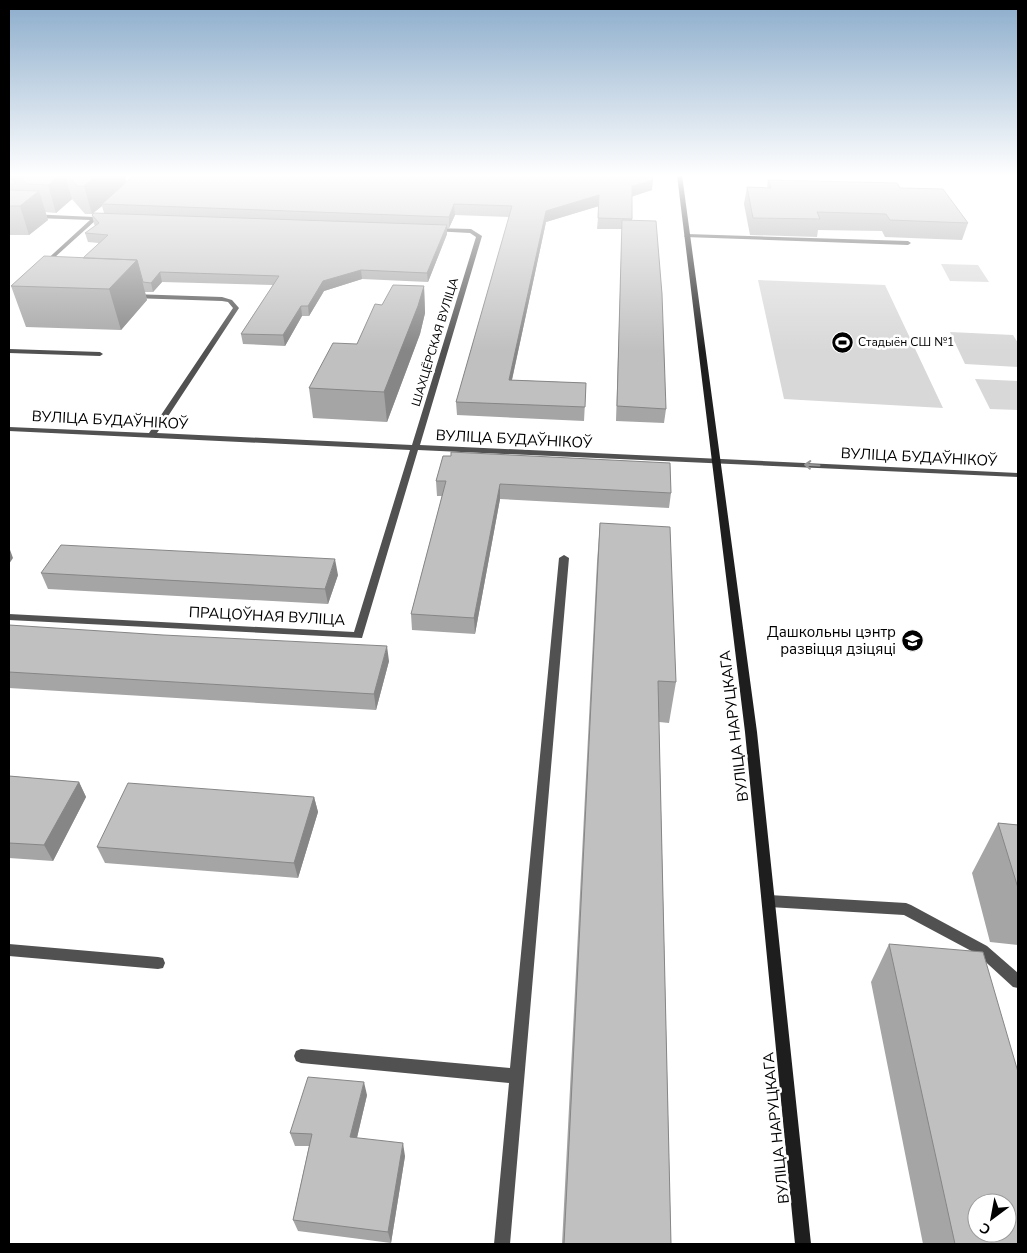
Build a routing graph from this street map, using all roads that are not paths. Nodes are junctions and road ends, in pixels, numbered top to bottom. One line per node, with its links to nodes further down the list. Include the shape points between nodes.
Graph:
1 (79, 233): 5 (street)
2 (475, 233): 11 (street, ШАХЦЁРСКАЯ ВУЛІЦА, via 479,236)
3 (687, 236): 4 (street); 12 (street, ВУЛІЦА НАРУЦКАГА)
4 (908, 243)
5 (41, 268)
6 (122, 295): 10 (street, via 222,299 230,301 236,308)
7 (9, 351): 8 (street)
8 (100, 354)
9 (9, 429): 10 (street, ВУЛІЦА БУДАЎНІКОЎ)
10 (151, 436): 11 (street, ВУЛІЦА БУДАЎНІКОЎ)
11 (415, 448): 12 (street, ВУЛІЦА БУДАЎНІКОЎ); 15 (street, ПРАЦОЎНАЯ ВУЛІЦА, via 358,636)
12 (715, 461): 13 (street, ВУЛІЦА БУДАЎНІКОЎ, one-way to 12); 16 (street, ВУЛІЦА НАРУЦКАГА, via 751,732)
13 (1018, 475)
14 (564, 558): 21 (street)
15 (9, 617)
16 (769, 900): 19 (street, via 906,909 982,950); 23 (street, ВУЛІЦА НАРУЦКАГА)
17 (9, 950): 18 (street)
18 (158, 962)
19 (1018, 982)
20 (301, 1056): 21 (street)
21 (517, 1076): 22 (street)
22 (502, 1244)
23 (803, 1244)

